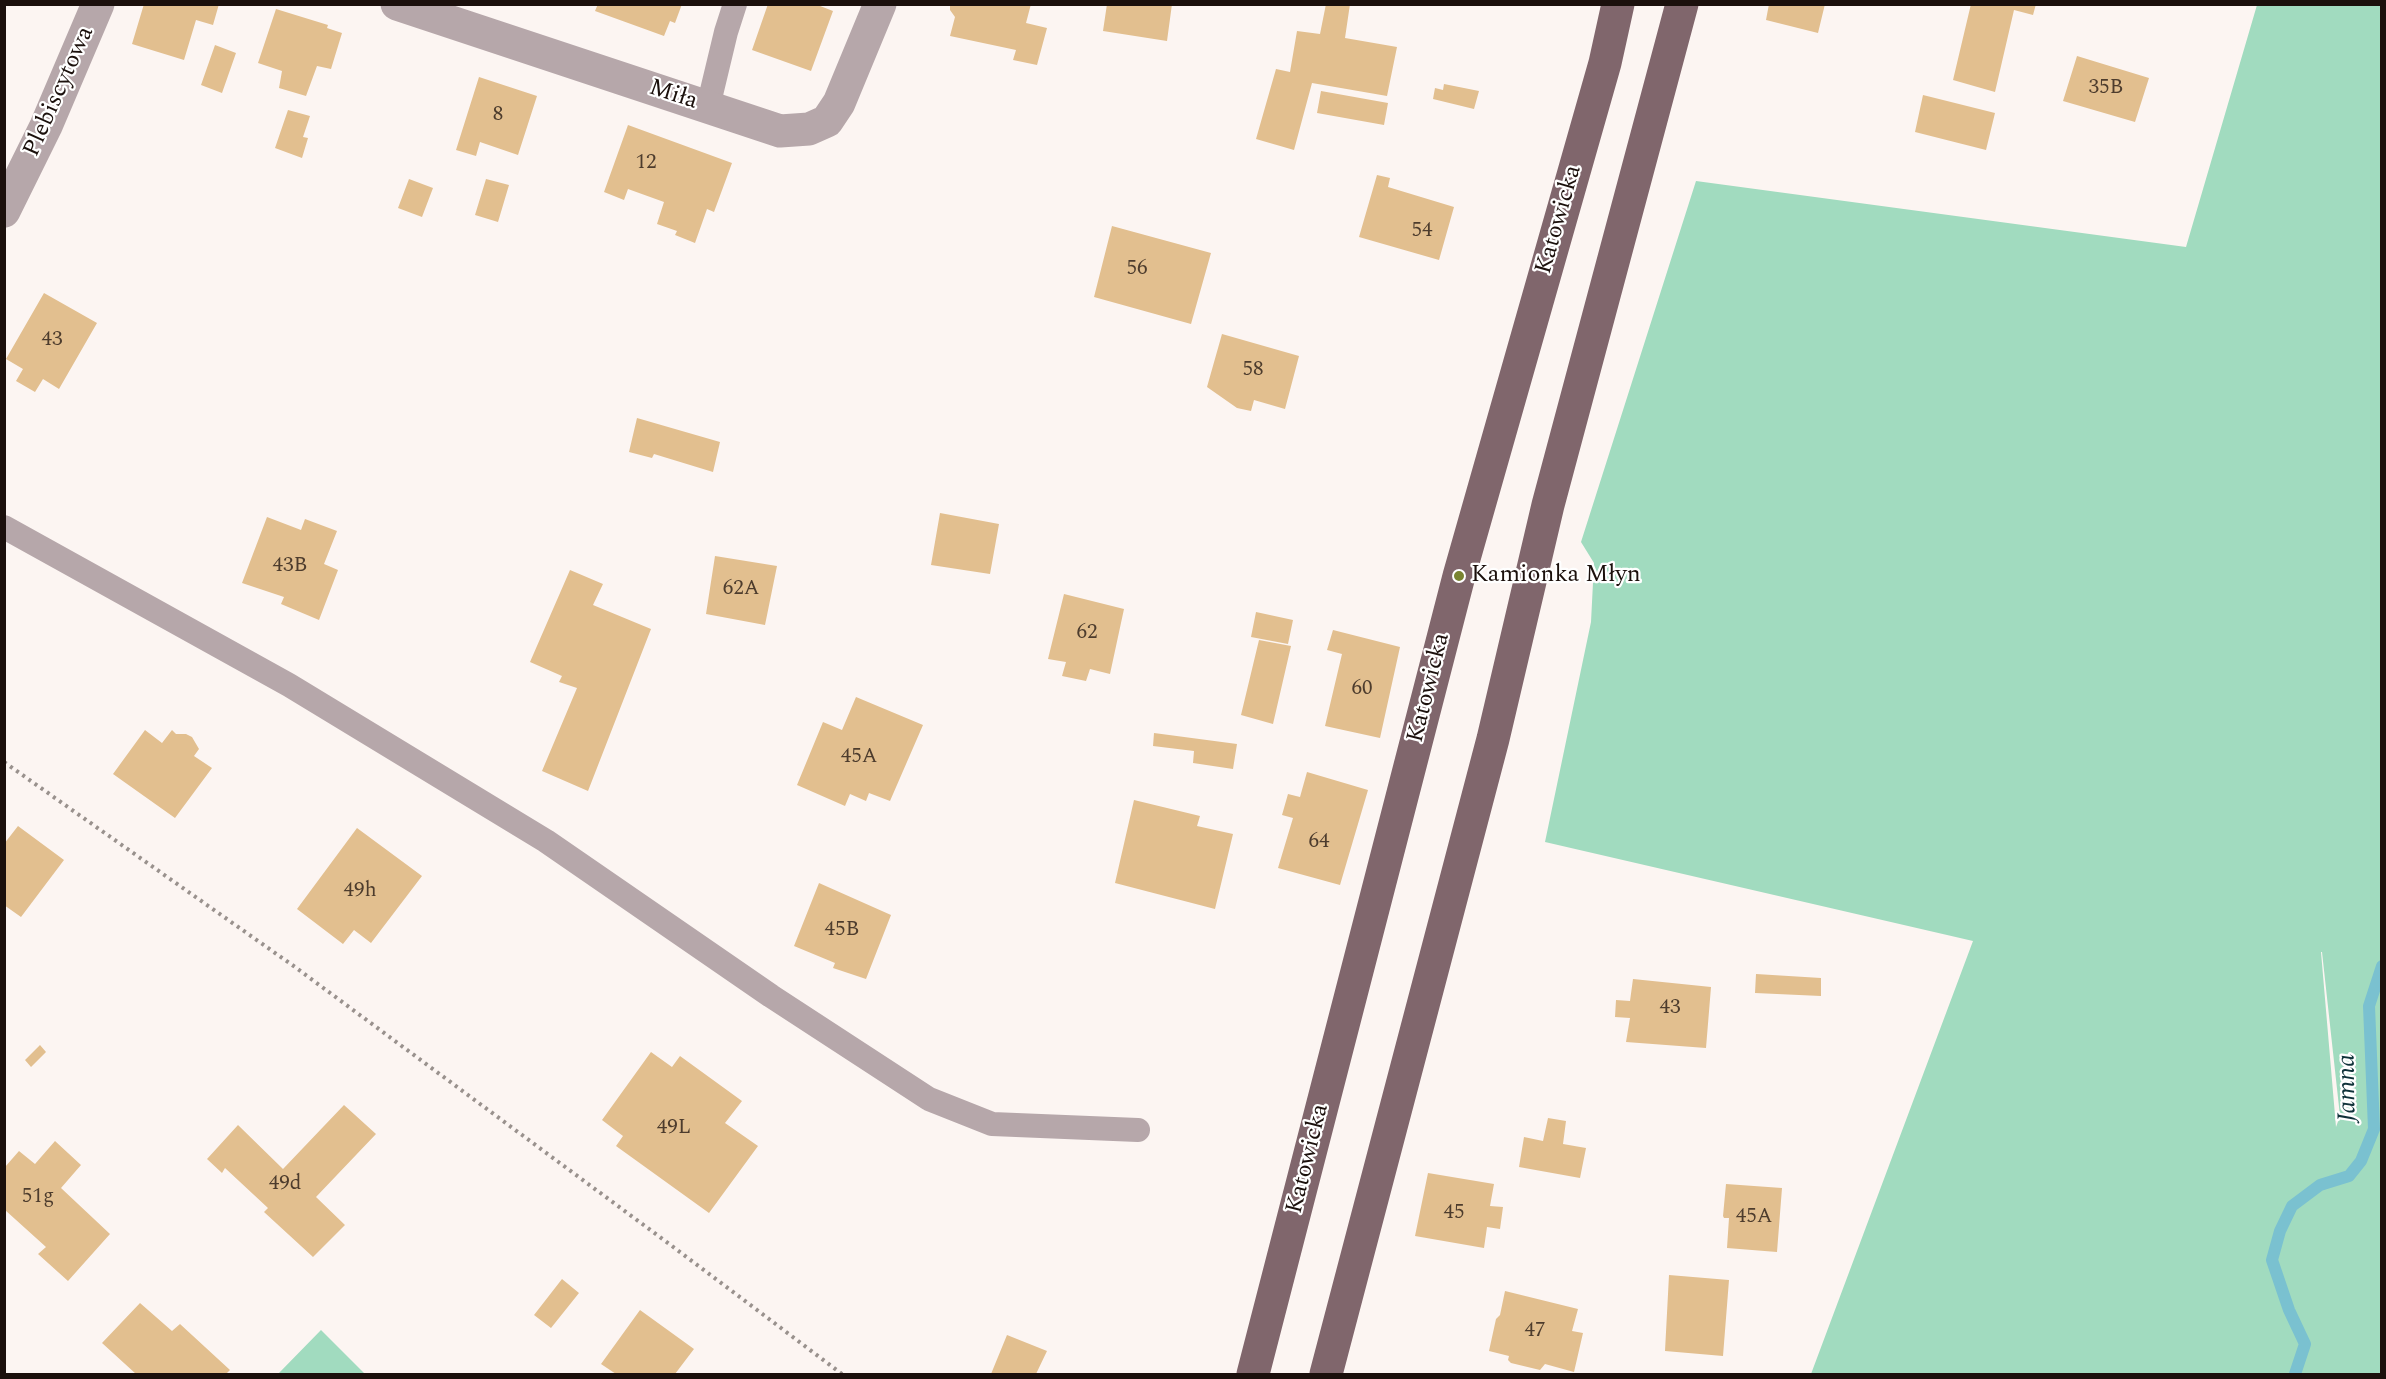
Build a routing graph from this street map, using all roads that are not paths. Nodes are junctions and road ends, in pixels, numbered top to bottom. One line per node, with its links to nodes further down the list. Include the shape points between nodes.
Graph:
1 (98, 4): 8 (street, Plebiscytowa, via 46,126)
2 (397, 4): 7 (street, Miła)
3 (735, 4): 7 (lane)
4 (880, 4): 7 (street, Miła, via 839,103 827,121 809,129 780,131)
5 (1618, 4): 11 (main road, Katowicka, via 1605,63 1459,576)
6 (1682, 4): 12 (main road, via 1548,505 1493,739)
7 (708, 107)
8 (4, 211)
9 (4, 527): 10 (lane, via 289,685 546,840 929,1100 992,1124)
10 (1138, 1131)
11 (1253, 1374)
12 (1326, 1374)

